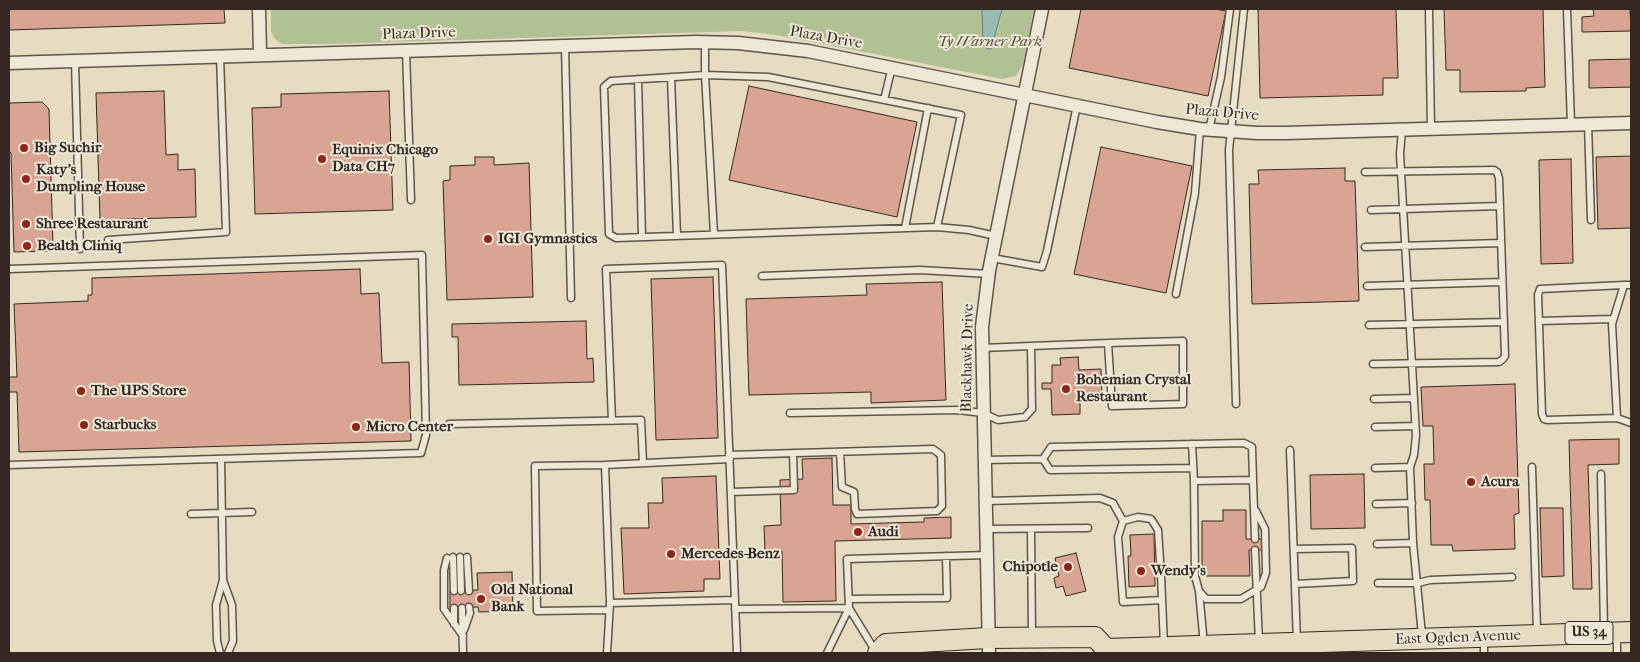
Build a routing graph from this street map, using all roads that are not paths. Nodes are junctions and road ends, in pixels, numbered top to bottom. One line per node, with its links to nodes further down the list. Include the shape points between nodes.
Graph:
1 (259, 9): 10 (street)
2 (1042, 9): 18 (street, Blackhawk Drive)
3 (1230, 9): 25 (lane, via 1221,77)
4 (1244, 9): 28 (lane)
5 (1429, 9): 26 (lane)
6 (1567, 9): 23 (lane)
7 (705, 42): 8 (street, Plaza Drive); 14 (street, Plaza Drive, via 808,50); 15 (lane)
8 (565, 46): 9 (street, Plaza Drive); 56 (lane)
9 (406, 51): 10 (street, Plaza Drive); 31 (lane)
10 (260, 55): 11 (street, Plaza Drive)
11 (220, 56): 12 (street, Plaza Drive); 42 (lane, via 226,232)
12 (75, 61): 13 (street, Plaza Drive); 46 (lane)
13 (9, 63)
14 (892, 67): 18 (street, Plaza Drive); 19 (lane)
15 (705, 75): 16 (lane); 19 (lane, via 768,77); 38 (lane)
16 (671, 77): 17 (lane); 39 (lane)
17 (638, 79): 41 (lane); 41 (lane, via 611,81 604,87 609,234 616,238)
18 (1025, 94): 20 (street, Plaza Drive); 40 (street, Blackhawk Drive)
19 (884, 100): 21 (lane)
20 (1077, 105): 25 (street, Plaza Drive); 47 (lane, via 1042,267)
21 (928, 108): 36 (lane, via 961,115); 37 (lane)
22 (1631, 123): 24 (street, Plaza Drive)
23 (1571, 124): 24 (street, Plaza Drive); 26 (street, Plaza Drive)
24 (1588, 124): 35 (lane)
25 (1205, 129): 28 (street, Plaza Drive); 55 (lane)
26 (1431, 129): 27 (street, Plaza Drive)
27 (1402, 130): 28 (street, Plaza Drive); 30 (lane)
28 (1231, 131): 69 (lane)
29 (1365, 172): 30 (lane)
30 (1401, 172): 32 (lane, via 1494,170 1499,178); 33 (lane)
31 (411, 200)
32 (1500, 206): 33 (lane); 43 (lane)
33 (1403, 209): 34 (lane); 44 (lane)
34 (1371, 210)
35 (1591, 220)
36 (937, 227): 37 (lane); 40 (lane)
37 (906, 228): 38 (lane)
38 (714, 234): 39 (lane)
39 (677, 236): 41 (lane)
40 (996, 236): 47 (street, Blackhawk Drive)
41 (642, 237)
42 (108, 240)
43 (1501, 243): 44 (lane); 51 (lane)
44 (1406, 246): 45 (lane); 52 (lane)
45 (1365, 247)
46 (80, 249)
47 (992, 258): 49 (street, Blackhawk Drive)
48 (9, 269): 83 (lane, via 422,255 426,435 421,453)
49 (988, 274): 50 (lane, via 920,270); 64 (street, Blackhawk Drive)
50 (762, 276)
51 (1502, 282): 52 (lane); 59 (lane)
52 (1408, 284): 54 (lane); 60 (lane)
53 (1628, 285): 57 (lane); 58 (lane, via 1540,289)
54 (1367, 286)
55 (1176, 294)
56 (571, 298)
57 (1613, 319): 58 (lane); 72 (lane)
58 (1539, 321): 72 (lane, via 1542,417 1547,420)
59 (1504, 322): 60 (lane); 66 (lane, via 1505,356 1501,361)
60 (1409, 324): 61 (lane); 66 (lane)
61 (1369, 325)
62 (1108, 343): 62 (lane, via 1183,341 1184,404 1112,406); 63 (lane)
63 (1031, 346): 64 (lane); 71 (lane, via 1032,409 1025,417 998,420)
64 (982, 348): 71 (street, Blackhawk Drive)
65 (1373, 364): 66 (lane)
66 (1411, 364): 67 (lane)
67 (1414, 398): 68 (lane); 76 (lane)
68 (1374, 399)
69 (1236, 404)
70 (790, 413): 71 (lane, via 958,410)
71 (983, 413): 85 (street, Blackhawk Drive)
72 (1617, 418): 74 (lane)
73 (612, 421): 75 (lane); 82 (lane, via 606,270 722,266); 86 (lane, via 641,420)
74 (1631, 423)
75 (449, 424)
76 (1416, 426): 77 (lane); 89 (lane)
77 (1375, 427)
78 (1192, 444): 84 (lane, via 1051,447); 90 (lane); 94 (lane, via 1244,443 1252,447)
79 (1290, 450): 111 (lane)
80 (840, 452): 80 (lane, via 933,450 941,455 942,506 937,511 857,514 854,492 842,487); 81 (lane)
81 (793, 453): 82 (lane); 96 (lane, via 794,490)
82 (730, 457): 86 (lane); 96 (lane)
83 (221, 459): 87 (lane); 102 (lane)
84 (1043, 459): 85 (lane); 90 (lane, via 1050,470)
85 (984, 460): 97 (street, Blackhawk Drive)
86 (643, 463): 88 (lane)
87 (9, 465)
88 (605, 465): 128 (lane); 134 (lane, via 535,466 537,611)
89 (1410, 467): 91 (lane); 98 (lane)
90 (1193, 468): 95 (lane)
91 (1375, 468)
92 (1532, 468): 137 (lane)
93 (1601, 474): 136 (lane)
94 (1253, 480): 95 (lane); 100 (lane)
95 (1194, 481): 123 (lane, via 1194,576)
96 (731, 492): 126 (lane)
97 (986, 501): 104 (lane, via 1100,498 1113,503); 106 (street, Blackhawk Drive)
98 (1412, 503): 99 (lane); 109 (lane)
99 (1376, 504)
100 (1254, 508): 108 (lane); 124 (lane, via 1265,529 1266,546 1266,573 1262,587)
101 (252, 512): 102 (lane)
102 (222, 513): 103 (lane); 116 (lane)
103 (191, 514)
104 (1123, 520): 127 (lane, via 1138,516 1151,519 1158,530); 127 (lane, via 1118,537 1123,602)
105 (1088, 528): 107 (lane)
106 (986, 529): 107 (lane); 113 (street, Blackhawk Drive)
107 (1031, 529): 139 (lane)
108 (1254, 538)
109 (1413, 543): 110 (lane); 118 (lane)
110 (1377, 544)
111 (1294, 549): 119 (lane); 119 (lane, via 1352,548 1353,581)
112 (1255, 550): 124 (lane)
113 (987, 555): 114 (lane); 144 (street, Blackhawk Drive)
114 (946, 556): 125 (lane, via 847,559); 125 (lane, via 947,598)
115 (1512, 577): 118 (lane)
116 (223, 580): 150 (lane, via 216,605); 151 (lane, via 232,604 233,641)
117 (1378, 583): 118 (lane)
118 (1418, 583): 140 (lane)
119 (1295, 584): 141 (lane)
120 (454, 591): 135 (lane, via 450,558 444,570 444,608)
121 (461, 591): 122 (lane, via 464,557)
122 (469, 591)
123 (1199, 591): 124 (lane, via 1206,599 1222,600 1241,599); 147 (lane)
124 (1257, 591): 142 (lane)
125 (849, 599): 132 (lane)
126 (735, 600): 128 (lane); 133 (lane)
127 (1162, 600): 145 (lane)
128 (610, 603): 134 (lane)
129 (454, 608): 135 (lane)
130 (462, 608): 138 (lane)
131 (470, 608): 138 (lane)
132 (849, 608): 133 (lane); 155 (lane); 156 (lane)
133 (736, 609): 154 (lane)
134 (609, 610): 153 (lane)
135 (454, 624): 138 (lane)
136 (1621, 631): 137 (main road, East Ogden Avenue / US 34); 157 (lane)
137 (1537, 635): 143 (main road, East Ogden Avenue / US 34)
138 (463, 636): 152 (lane)
139 (1032, 638): 144 (main road, East Ogden Avenue / US 34); 149 (main road, East Ogden Avenue / US 34, via 1096,637)
140 (1423, 639): 143 (main road, East Ogden Avenue / US 34); 146 (main road, East Ogden Avenue / US 34)
141 (1297, 643): 142 (main road, East Ogden Avenue / US 34); 146 (main road, East Ogden Avenue / US 34)
142 (1259, 644): 147 (main road, East Ogden Avenue / US 34)
143 (1484, 645)
144 (989, 646): 156 (main road, East Ogden Avenue / US 34, via 886,644)
145 (1164, 647): 147 (main road, East Ogden Avenue / US 34); 148 (main road, East Ogden Avenue / US 34)
146 (1372, 647)
147 (1204, 649)
148 (1132, 650): 149 (main road, East Ogden Avenue / US 34)
149 (1104, 652)
150 (220, 653)
151 (228, 653)
152 (463, 653)
153 (607, 653)
154 (737, 653)
155 (826, 653)
156 (877, 653)
157 (1617, 653)

